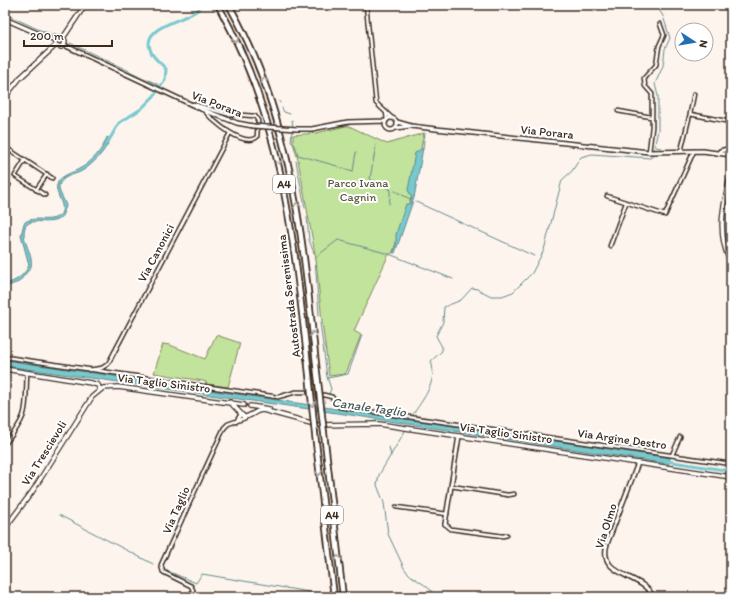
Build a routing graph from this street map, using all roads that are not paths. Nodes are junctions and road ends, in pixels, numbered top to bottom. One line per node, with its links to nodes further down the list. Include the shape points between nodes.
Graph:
1 (85, 5): 7 (main road)
2 (218, 5): 77 (highway, Autostrada Serenissima / A4, one-way to 77, bridge, via 237,41 256,87 276,150 291,225)
3 (229, 5): 78 (highway, Autostrada Serenissima / A4, one-way to 3, bridge, via 296,199 286,150 266,86)
4 (366, 5): 16 (street, via 374,92 377,106)
5 (5, 19): 8 (main road)
6 (660, 24): 18 (street, via 664,35 659,46 658,62 644,78 645,86 652,94)
7 (63, 38): 8 (main road, via 57,37); 10 (main road)
8 (55, 41): 9 (main road)
9 (56, 45): 10 (main road); 12 (main road, via 20,78)
10 (64, 45): 13 (street, Via Porara)
11 (694, 94): 17 (street)
12 (5, 97)
13 (185, 102): 14 (street, Via Porara); 27 (street, via 227,114 257,117 255,139 246,139)
14 (204, 111): 21 (street, Via Porara, bridge, via 237,123 297,130 348,122); 27 (street)
15 (618, 111): 18 (street)
16 (386, 112): 19 (street); 20 (street)
17 (690, 114): 23 (street); 30 (street)
18 (651, 117): 32 (street)
19 (392, 118): 20 (street, Via Porara); 22 (street, Via Porara)
20 (387, 121): 21 (street, Via Porara); 24 (street)
21 (375, 122): 24 (street, Via Porara)
22 (397, 122): 25 (street, Via Porara); 26 (street)
23 (731, 122)
24 (386, 126): 26 (street, Via Porara, via 391,130)
25 (410, 126): 26 (street, Via Porara); 32 (street, Via Porara)
26 (396, 128)
27 (230, 133): 49 (street, Via Canonici, via 108,364 102,368)
28 (5, 147): 35 (street)
29 (731, 148): 33 (street, Via Porara)
30 (681, 151): 31 (street, Via Porara); 32 (street, Via Porara)
31 (694, 151): 33 (street, Via Porara); 44 (street, via 666,215)
32 (651, 152)
33 (718, 152): 34 (street, Via Porara)
34 (731, 155)
35 (25, 160): 36 (street); 40 (street, via 15,176)
36 (47, 174): 38 (street); 40 (street)
37 (731, 174): 46 (main road, via 722,228 725,250)
38 (52, 178)
39 (9, 185): 41 (street)
40 (36, 190): 42 (street)
41 (5, 191)
42 (45, 195)
43 (608, 196): 44 (street)
44 (626, 203): 45 (street)
45 (610, 246)
46 (731, 263)
47 (5, 357): 49 (street)
48 (5, 369): 50 (main road)
49 (89, 370): 52 (street, via 278,398)
50 (27, 373): 51 (main road, via 91,383 98,385); 64 (street, via 28,394 25,414 18,429)
51 (100, 390): 54 (main road, Via Taglio Sinistro, via 118,387); 74 (main road, Via Trescievoli, via 87,403 33,489)
52 (305, 392)
53 (324, 395): 65 (street, Via Argine Destro, via 332,398 340,406)
54 (230, 402): 55 (main road, Via Taglio Sinistro); 57 (main road)
55 (244, 405): 56 (main road); 57 (main road)
56 (250, 406): 58 (main road); 59 (main road, Via Taglio Sinistro)
57 (240, 412): 60 (main road); 61 (street, Via Taglio)
58 (252, 413): 59 (main road, Via Taglio Sinistro, via 260,410); 60 (main road)
59 (280, 414): 62 (main road, Via Taglio Sinistro, via 318,425 377,424)
60 (246, 417): 61 (street, Via Taglio)
61 (235, 422): 76 (street, Via Taglio, via 226,426 218,438 161,565 163,572 191,586 193,590)
62 (459, 436): 66 (main road, Via Taglio Sinistro); 69 (street)
63 (680, 437): 65 (street)
64 (5, 444)
65 (672, 455): 67 (street, Via Argine Destro)
66 (638, 463): 68 (main road, Via Taglio Sinistro); 79 (street, Via Olmo, via 606,547 606,557 612,568 648,589)
67 (731, 464)
68 (731, 476)
69 (451, 486): 70 (street); 72 (street)
70 (514, 494)
71 (396, 507): 72 (street)
72 (447, 514): 73 (street)
73 (445, 524): 75 (street, via 450,529)
74 (5, 528)
75 (506, 535)
76 (190, 597)
77 (333, 597)
78 (343, 597)
79 (653, 597)

